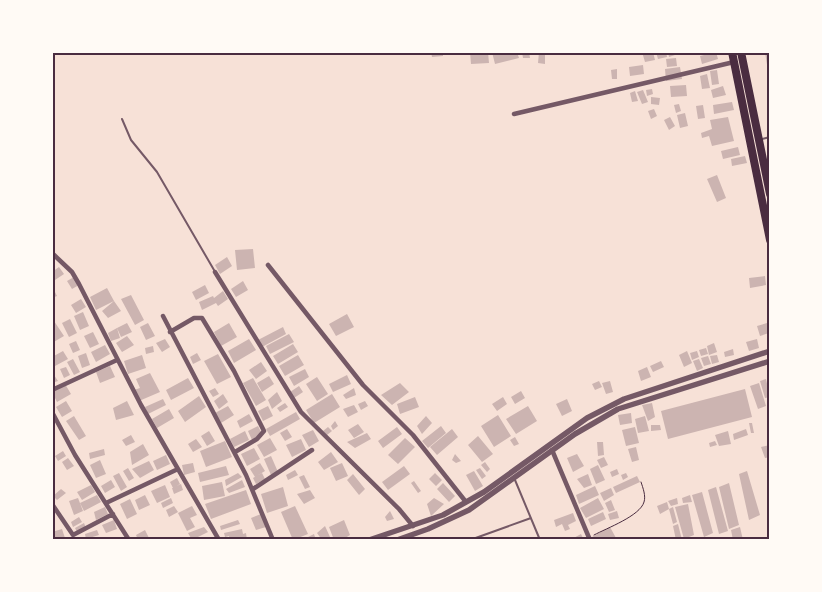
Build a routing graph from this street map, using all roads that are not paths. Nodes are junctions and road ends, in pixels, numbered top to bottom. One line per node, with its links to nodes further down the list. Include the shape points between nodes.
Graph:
1 (732, 52): 3 (highway)
2 (741, 52): 7 (highway)
3 (734, 62): 4 (street); 9 (highway)
4 (514, 114)
5 (122, 119): 13 (lane, via 130,140 158,172)
6 (770, 137): 7 (lane)
7 (759, 139): 8 (highway)
8 (770, 194)
9 (766, 202): 10 (highway)
10 (770, 240)
11 (52, 254): 17 (street, via 72,272)
12 (268, 265): 29 (street, via 362,385 401,422)
13 (215, 272): 34 (street, via 298,408 399,508)
14 (162, 316): 15 (street)
15 (170, 332): 25 (street); 25 (street, via 194,318 202,318 234,371 264,432)
16 (770, 351): 20 (street)
17 (116, 360): 19 (street); 26 (street)
18 (770, 361): 21 (street)
19 (52, 390)
20 (641, 392): 21 (street); 29 (street, via 587,418)
21 (644, 400): 24 (street, via 597,419)
22 (52, 412): 30 (street)
23 (312, 450): 28 (street)
24 (552, 450): 27 (street); 35 (street)
25 (235, 452): 28 (street)
26 (178, 469): 30 (street); 38 (street)
27 (514, 478): 33 (lane); 40 (street, via 469,510)
28 (253, 489): 39 (street)
29 (466, 502): 34 (street)
30 (106, 503): 32 (street)
31 (52, 504): 32 (street, via 73,535)
32 (113, 514): 37 (street)
33 (531, 518): 41 (lane); 42 (lane)
34 (413, 526): 36 (street)
35 (589, 538)
36 (372, 539)
37 (130, 540)
38 (219, 540)
39 (273, 540)
40 (397, 540)
41 (470, 540)
42 (540, 540)

